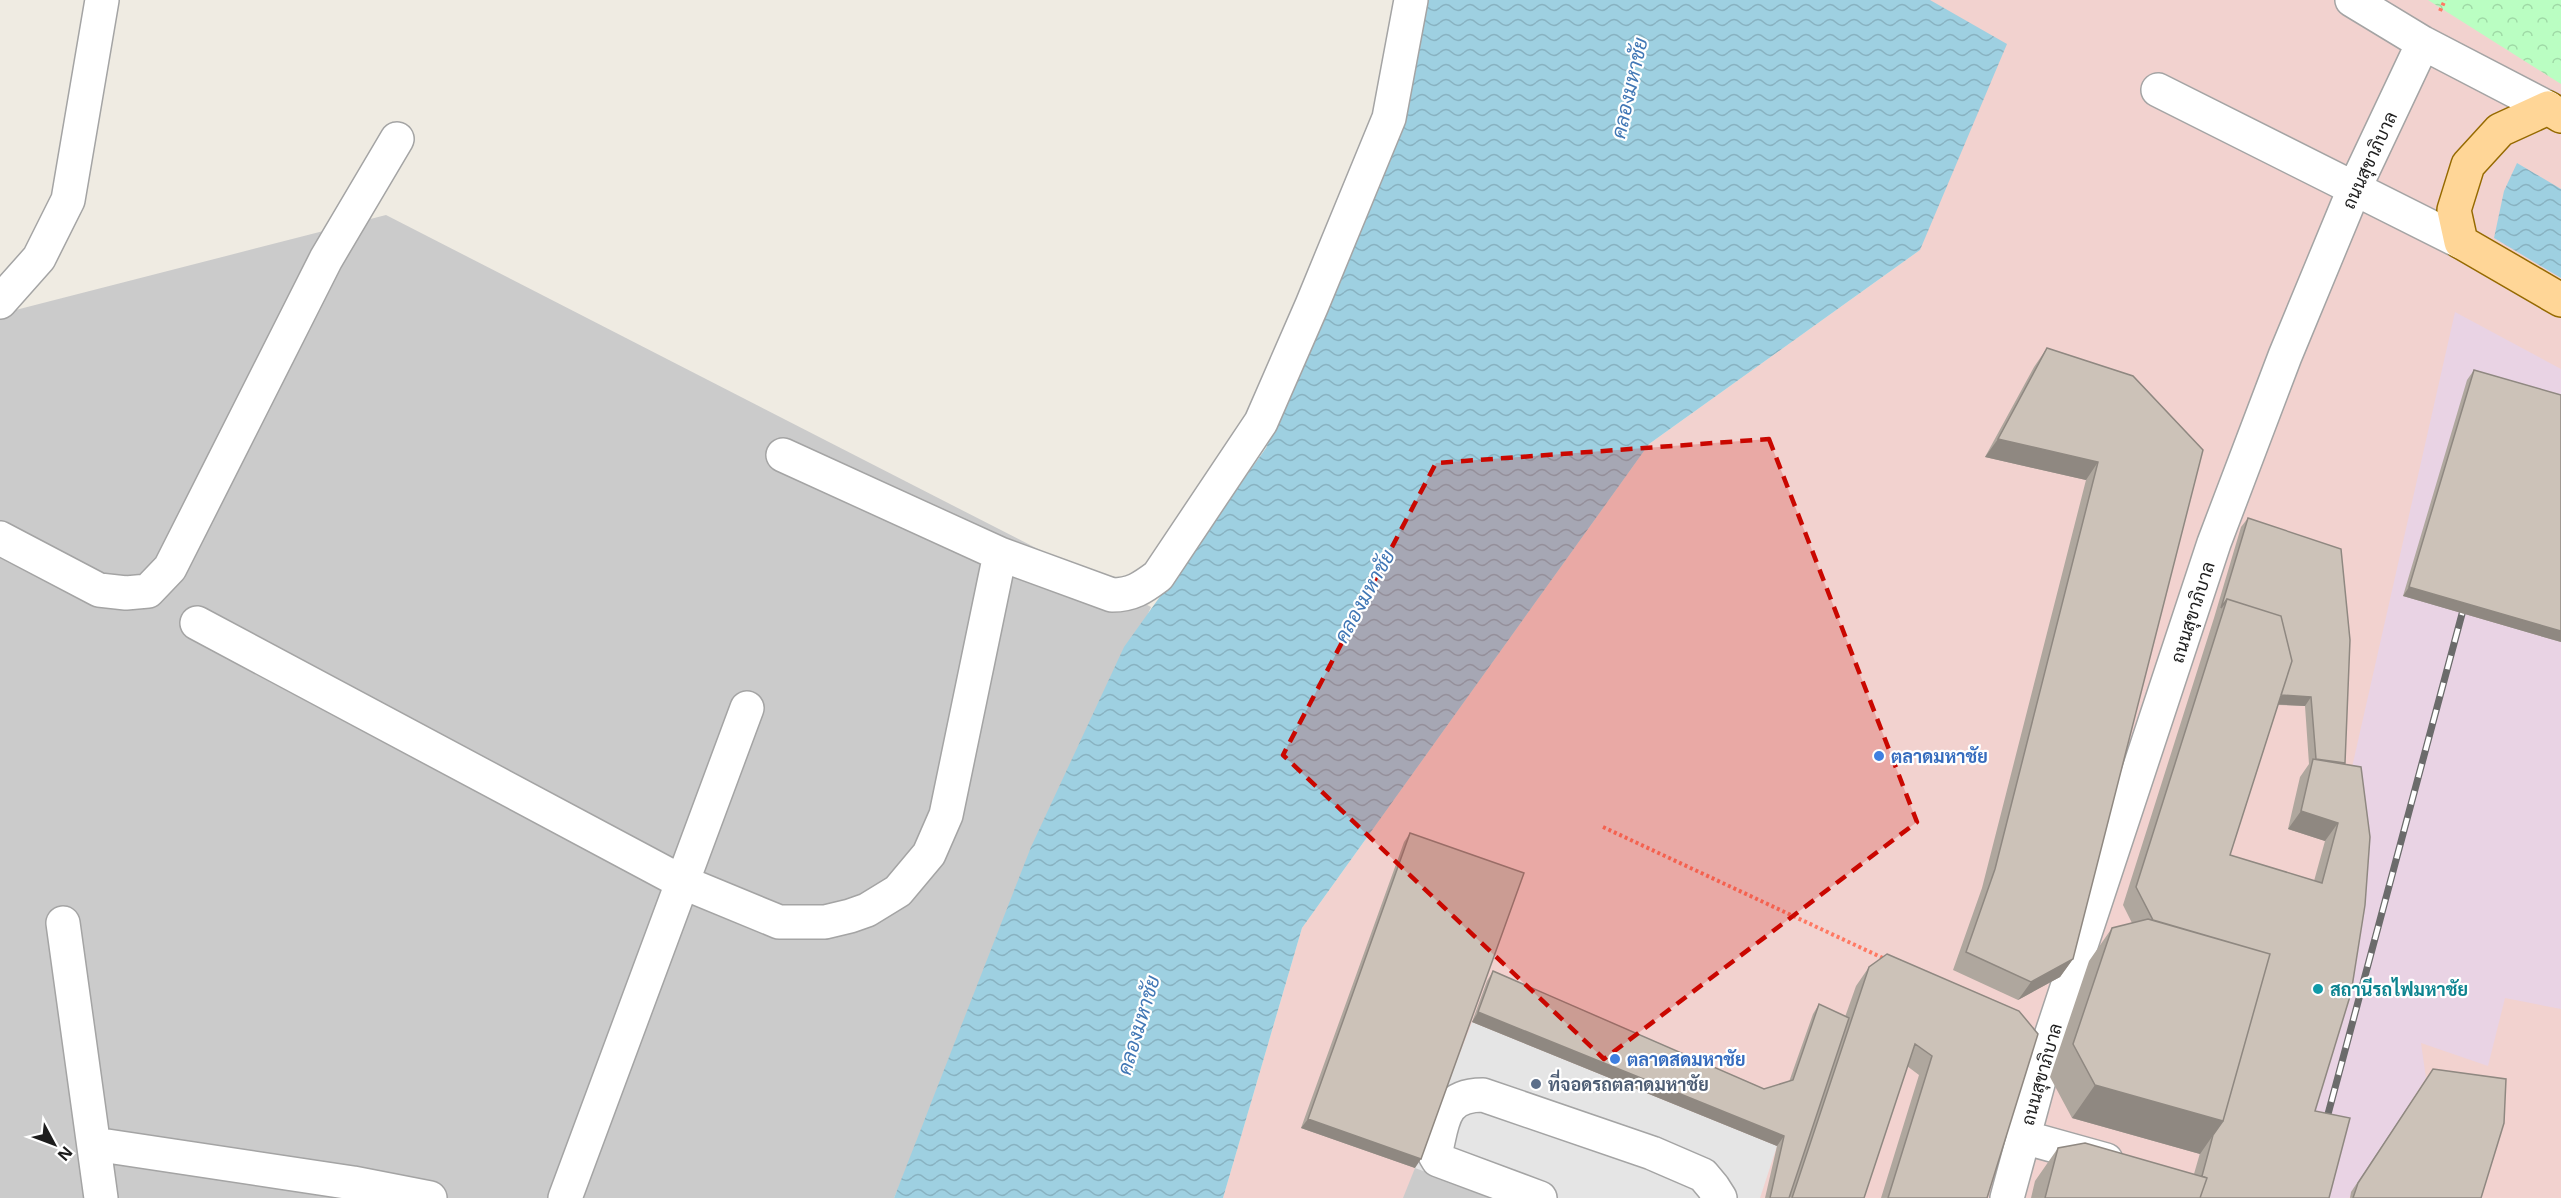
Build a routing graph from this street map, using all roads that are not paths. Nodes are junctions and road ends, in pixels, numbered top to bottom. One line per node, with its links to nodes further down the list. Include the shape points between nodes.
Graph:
1 (102, 0): 11 (street, via 68,200 39,258)
2 (1411, 0): 14 (street, via 1389,118 1261,422 1158,576 1129,595 1112,595)
3 (2352, 0): 4 (street)
4 (2423, 43): 6 (street); 8 (street, ถนนสุขาภิบาล)
5 (2158, 90): 8 (street)
6 (2555, 112): 9 (main road, via 2500,130 2468,165 2454,210)
7 (397, 139): 13 (street, via 326,259 160,581 148,591 99,590)
8 (2355, 187): 9 (street); 19 (street, ถนนสุขาภิบาล, via 2284,356 2214,543 2054,1026)
9 (2461, 242): 10 (main road)
10 (2561, 300)
11 (0, 302)
12 (783, 455): 14 (street)
13 (0, 538)
14 (1000, 554): 17 (street, via 946,815 929,854 898,891 850,916 825,922 780,922)
15 (197, 623): 17 (street)
16 (747, 708): 17 (street)
17 (682, 882): 24 (street)
18 (63, 923): 20 (street)
19 (2023, 1137): 21 (street); 27 (street, ถนนสุขาภิบาล)
20 (94, 1144): 22 (street); 23 (street)
21 (2136, 1168)
22 (101, 1198)
23 (430, 1198)
24 (566, 1198)
25 (1540, 1198): 26 (street, via 1438,1160 1435,1155 1443,1123 1453,1102 1464,1096 1483,1095 1652,1153 1702,1176)
26 (1720, 1198)
27 (2007, 1198)

